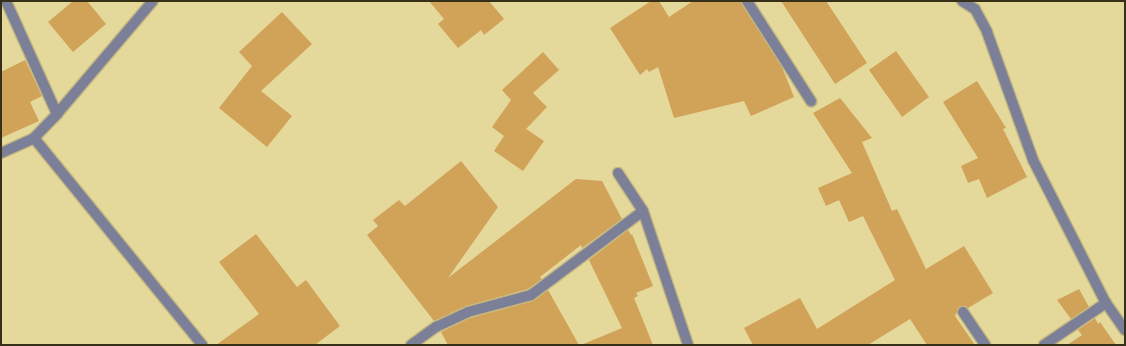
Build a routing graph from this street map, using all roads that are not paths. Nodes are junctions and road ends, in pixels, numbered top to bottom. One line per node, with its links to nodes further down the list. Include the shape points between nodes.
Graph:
1 (6, 1): 6 (street)
2 (153, 1): 6 (street)
3 (747, 1): 5 (street)
4 (962, 1): 11 (street, via 975,9 987,32 1033,160)
5 (811, 101)
6 (57, 114): 7 (street)
7 (34, 138): 8 (street); 14 (street)
8 (1, 153)
9 (618, 174): 10 (street)
10 (643, 211): 15 (street, via 531,295 468,312 436,327); 16 (street)
11 (1106, 303): 13 (street); 18 (street)
12 (963, 312): 17 (street)
13 (1125, 330)
14 (202, 345)
15 (411, 345)
16 (688, 345)
17 (985, 345)
18 (1044, 345)

